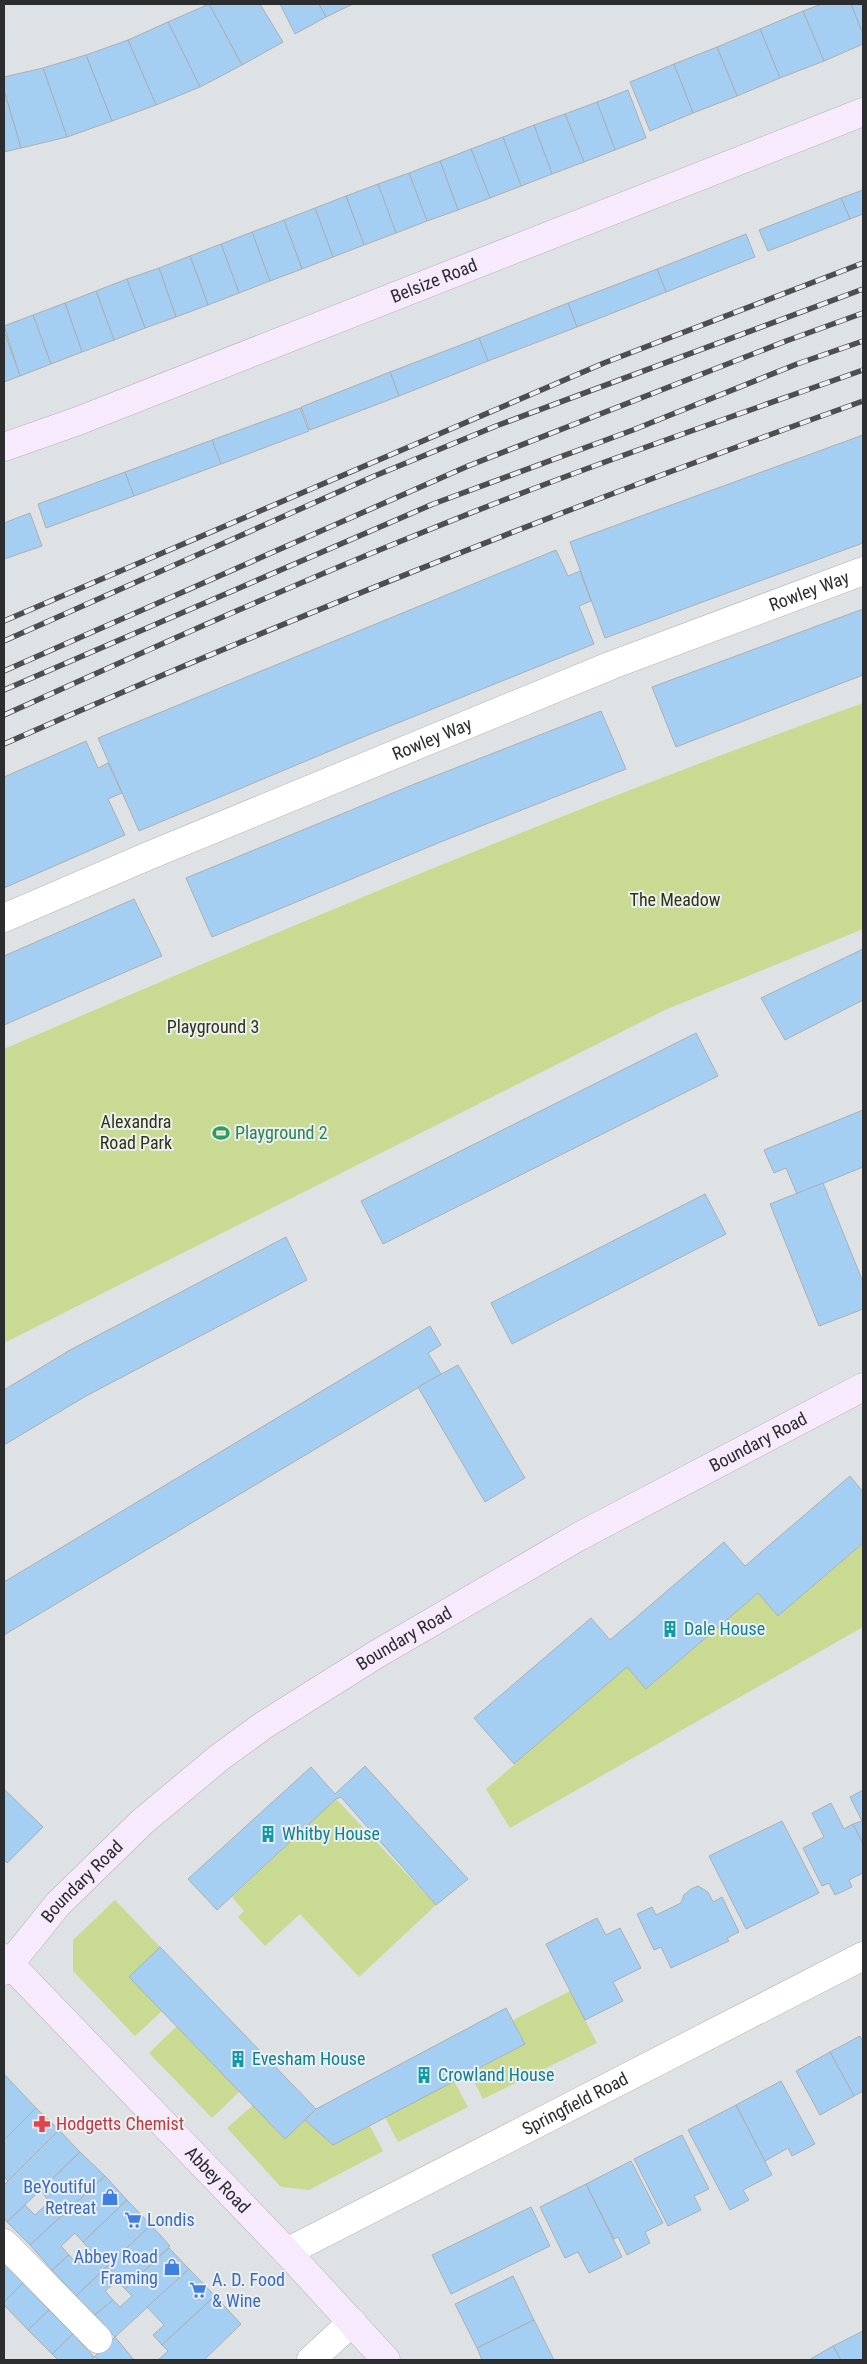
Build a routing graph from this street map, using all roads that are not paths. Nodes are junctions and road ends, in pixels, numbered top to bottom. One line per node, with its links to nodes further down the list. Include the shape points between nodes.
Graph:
1 (863, 112): 2 (main road, Belsize Road, via 78,421)
2 (4, 447)
3 (863, 571): 4 (street, Rowley Way, via 612,665)
4 (4, 918)
5 (863, 1387): 7 (main road, Boundary Road, via 580,1536 377,1654 264,1725 220,1756 142,1822 58,1904)
6 (863, 1956): 9 (street, Springfield Road)
7 (5, 1964): 9 (main road, Abbey Road)
8 (4, 2242): 11 (street)
9 (287, 2252): 10 (main road, Abbey Road)
10 (352, 2322): 12 (street); 13 (main road, Abbey Road)
11 (98, 2339)
12 (311, 2360)
13 (386, 2360)

